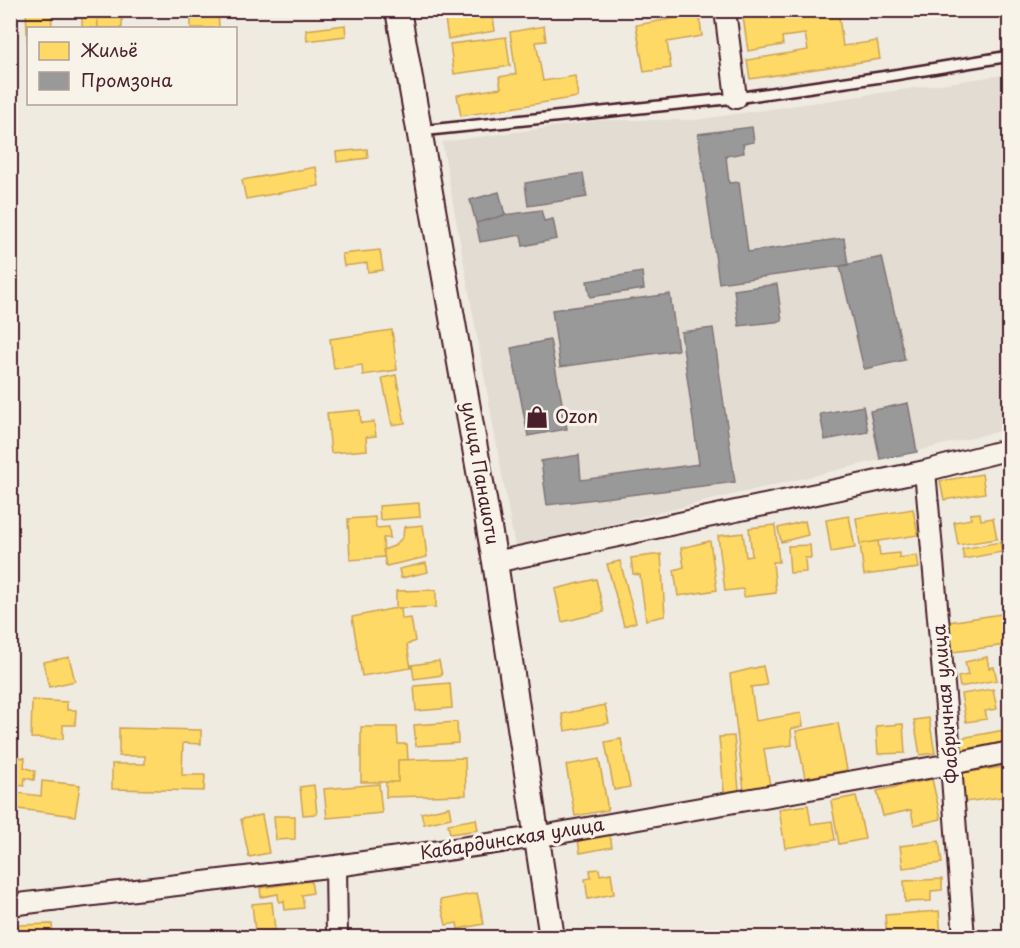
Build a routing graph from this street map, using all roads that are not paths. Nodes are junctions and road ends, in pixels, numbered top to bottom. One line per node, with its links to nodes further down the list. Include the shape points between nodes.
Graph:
1 (398, 10): 5 (street, улица Панаиоти)
2 (725, 10): 4 (street)
3 (1010, 56): 4 (lane)
4 (736, 98): 5 (lane)
5 (420, 131): 8 (street, улица Панаиоти)
6 (1010, 448): 7 (street)
7 (925, 471): 8 (street); 10 (street, Фабричная улица)
8 (495, 562): 11 (street, улица Панаиоти)
9 (1010, 752): 10 (street, Кабардинская улица)
10 (951, 764): 11 (street, Кабардинская улица); 16 (street, Фабричная улица)
11 (536, 837): 12 (street, Кабардинская улица); 15 (street, улица Панаиоти)
12 (336, 866): 13 (street, Кабардинская улица); 14 (street)
13 (10, 905)
14 (337, 938)
15 (552, 938)
16 (964, 938)

